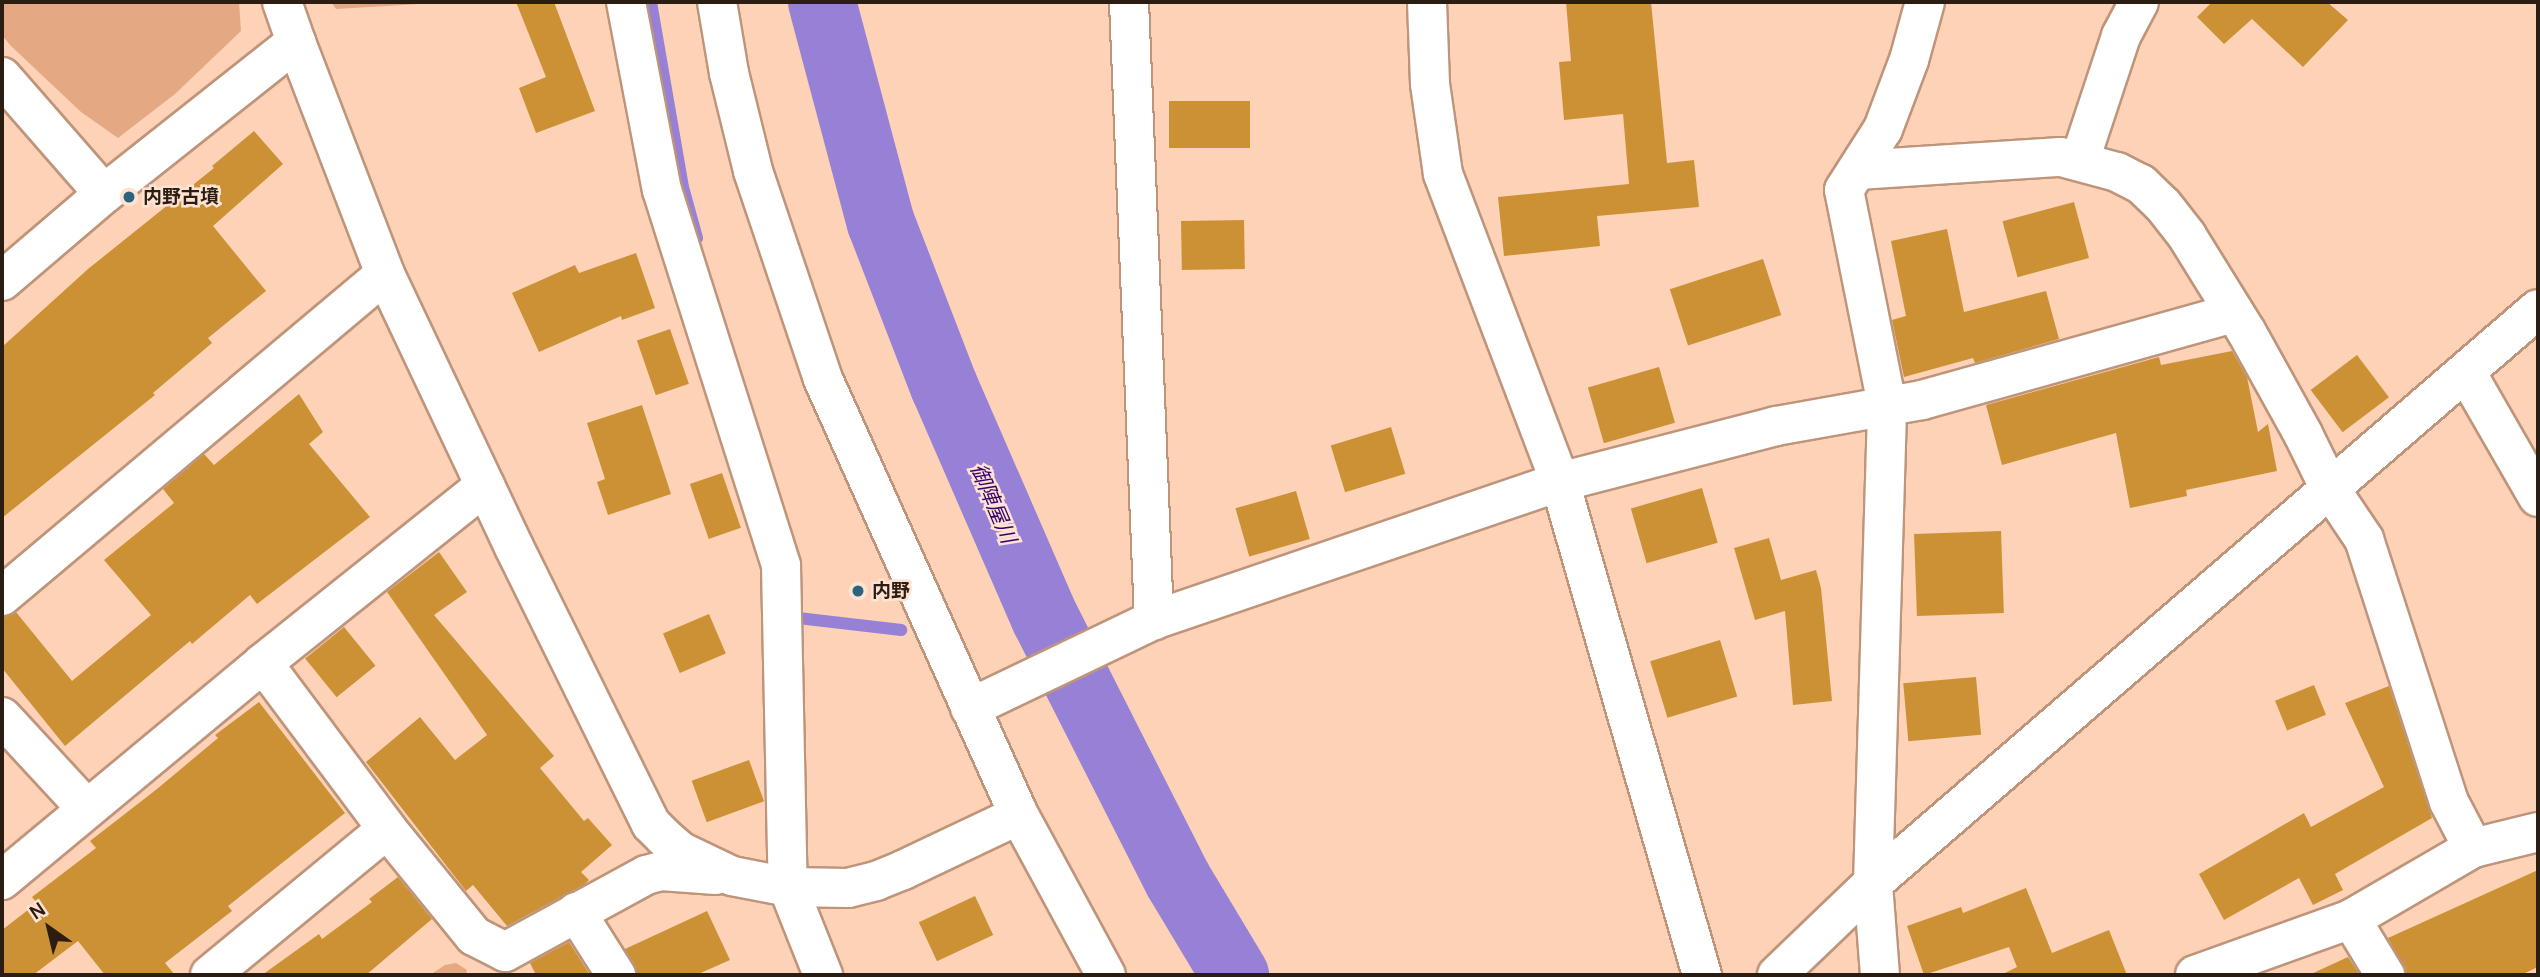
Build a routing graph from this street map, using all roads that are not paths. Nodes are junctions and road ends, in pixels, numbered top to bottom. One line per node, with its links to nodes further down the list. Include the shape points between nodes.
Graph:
1 (282, 2): 8 (street)
2 (626, 2): 36 (street, via 662,190 781,566)
3 (717, 2): 26 (street, via 753,171 818,366)
4 (1129, 2): 24 (street)
5 (1427, 2): 19 (street, via 1430,84 1443,174)
6 (1925, 2): 11 (street, via 1883,129)
7 (2139, 2): 10 (street, via 2121,36)
8 (296, 42): 12 (street); 13 (street)
9 (2, 77): 12 (street)
10 (2080, 160): 11 (street, via 2061,157); 16 (street, via 2141,184 2163,205)
11 (1858, 170): 18 (street, via 1844,190)
12 (104, 194): 14 (street)
13 (386, 274): 20 (street); 23 (street)
14 (2, 281)
15 (2538, 309): 17 (street)
16 (2234, 313): 18 (street, via 1922,400); 21 (street)
17 (2466, 372): 21 (street); 22 (street)
18 (1887, 405): 19 (street, via 1776,426); 35 (street)
19 (1560, 482): 24 (street); 44 (street)
20 (485, 486): 25 (street); 33 (street, via 651,824 680,850)
21 (2329, 487): 32 (street, via 2364,540 2449,803); 35 (street)
22 (2538, 497)
23 (2, 596)
24 (1138, 627): 26 (street)
25 (263, 663): 28 (street); 30 (street)
26 (971, 708): 29 (street)
27 (2, 717): 28 (street)
28 (87, 809): 34 (street)
29 (1019, 815): 36 (street, via 876,881 848,888); 43 (street)
30 (387, 829): 39 (street, via 474,936); 40 (street)
31 (2538, 832): 32 (street)
32 (2473, 848): 38 (street)
33 (732, 876): 36 (street); 37 (street, via 661,871)
34 (2, 880)
35 (1873, 883): 45 (street); 46 (street)
36 (788, 887): 42 (street)
37 (576, 912): 39 (street); 41 (street)
38 (2351, 919): 47 (street); 48 (street)
39 (506, 964)
40 (210, 975)
41 (616, 975)
42 (822, 975)
43 (1106, 975)
44 (1702, 975)
45 (1776, 975)
46 (1880, 975)
47 (2195, 975)
48 (2385, 975)

